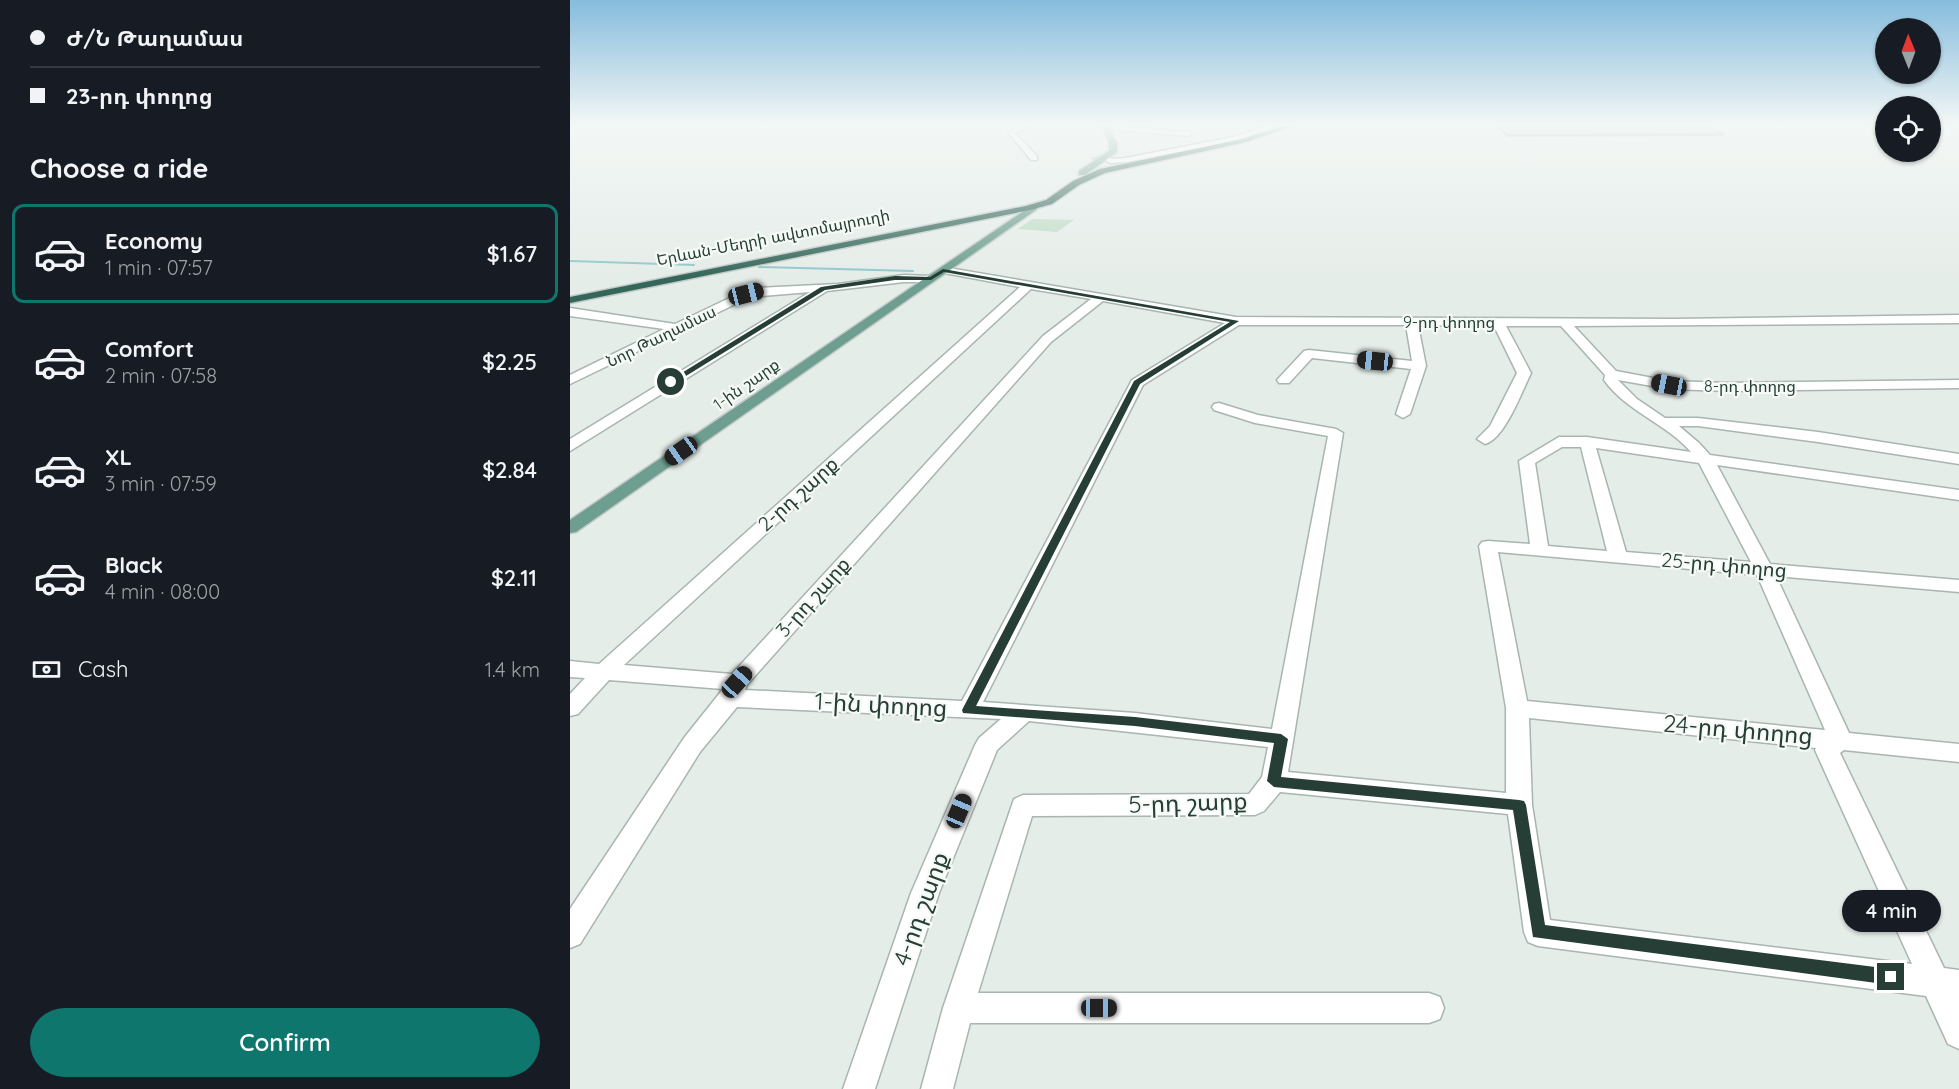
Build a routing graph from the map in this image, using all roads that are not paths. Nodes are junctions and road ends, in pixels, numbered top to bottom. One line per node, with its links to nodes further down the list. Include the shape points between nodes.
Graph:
1 (1079, 175): 5 (highway, Երևան-Մեղրի ավտոմայրուղի)
2 (1083, 175): 4 (highway)
3 (1095, 175): 4 (highway)
4 (1076, 183): 6 (highway, Երևան-Մեղրի ավտոմայրուղի, via 1049,202)
5 (1055, 189): 6 (highway); 12 (highway, Երևան-Մեղրի ավտոմայրուղի, via 1010,207)
6 (1034, 207): 7 (highway, Երևան-Մեղրի ավտոմայրուղի); 8 (main road, 1-ին շարք)
7 (998, 214): 8 (highway, via 1020,214); 14 (highway, Երևան-Մեղրի ավտոմայրուղի)
8 (1017, 218): 9 (main road, 1-ին շարք)
9 (937, 274): 10 (street, 9-րդ փողոց); 11 (street, Նոր Թաղամաս); 36 (main road, 1-ին շարք)
10 (1030, 284): 13 (street, 9-րդ փողոց); 43 (street, 2-րդ շարք)
11 (823, 289): 21 (street, Նոր Թաղամաս, via 746,294); 32 (street)
12 (570, 293)
13 (1101, 297): 17 (street, 9-րդ փողոց); 44 (street, 3-րդ շարք, via 1047,339)
14 (570, 300)
15 (570, 312): 21 (street)
16 (1959, 319): 20 (street, 9-րդ փողոց)
17 (1236, 321): 18 (street, 9-րդ փողոց); 47 (street, via 1137,383)
18 (1411, 322): 19 (street, 9-րդ փողոց); 22 (street)
19 (1498, 322): 20 (street, 9-րդ փողոց); 30 (street, via 1524,373 1496,428)
20 (1565, 322): 23 (street)
21 (678, 328): 24 (street, Նոր Թաղամաս)
22 (1419, 366): 25 (street, via 1309,354); 28 (street)
23 (1612, 374): 26 (street, 8-րդ փողոց, via 1669,385 1729,387); 29 (street, via 1611,380 1630,400)
24 (570, 380)
25 (1284, 380)
26 (1959, 384)
27 (1220, 407): 49 (street, 5-րդ շարք, via 1255,419 1336,433)
28 (1403, 414)
29 (1665, 422): 33 (street); 34 (street, via 1709,423)
30 (1485, 440)
31 (1587, 442): 33 (street); 38 (street, via 1559,442 1527,461); 39 (street)
32 (570, 446)
33 (1704, 457): 35 (street); 40 (street)
34 (1959, 459)
35 (1959, 495)
36 (577, 516): 37 (main road, 1-ին շարք)
37 (570, 528)
38 (1540, 550): 39 (street, 25-րդ փողոց); 46 (street, 25-րդ փողոց, via 1488,546)
39 (1618, 557): 40 (street, 25-րդ փողոց)
40 (1765, 568): 41 (street, 25-րդ փողոց); 50 (street)
41 (1959, 586)
42 (570, 669): 43 (street, 1-ին փողոց)
43 (603, 672): 44 (street, 1-ին փողոց); 45 (street, 2-րդ շարք)
44 (734, 690): 47 (street, 1-ին փողոց); 54 (street, 3-րդ շարք, via 692,745)
45 (570, 708)
46 (1517, 708): 50 (street, 24-րդ փողոց); 53 (street)
47 (968, 710): 48 (street, 1-ին փողոց)
48 (1024, 712): 49 (street, 1-ին փողոց); 59 (street, 4-րդ շարք, via 987,745 925,893)
49 (1281, 739): 52 (street, 5-րդ շարք)
50 (1841, 740): 51 (street, 24-րդ փողոց); 55 (street, via 1827,750)
51 (1959, 753)
52 (1274, 781): 53 (street); 56 (street, 5-րդ շարք, via 1256,804 1023,806)
53 (1519, 805): 55 (street, via 1538,932)
54 (570, 934)
55 (1947, 984): 58 (street)
56 (958, 1008): 57 (street); 60 (street, 5-րդ շարք)
57 (1429, 1008)
58 (1959, 1033)
59 (859, 1089)
60 (937, 1089)

